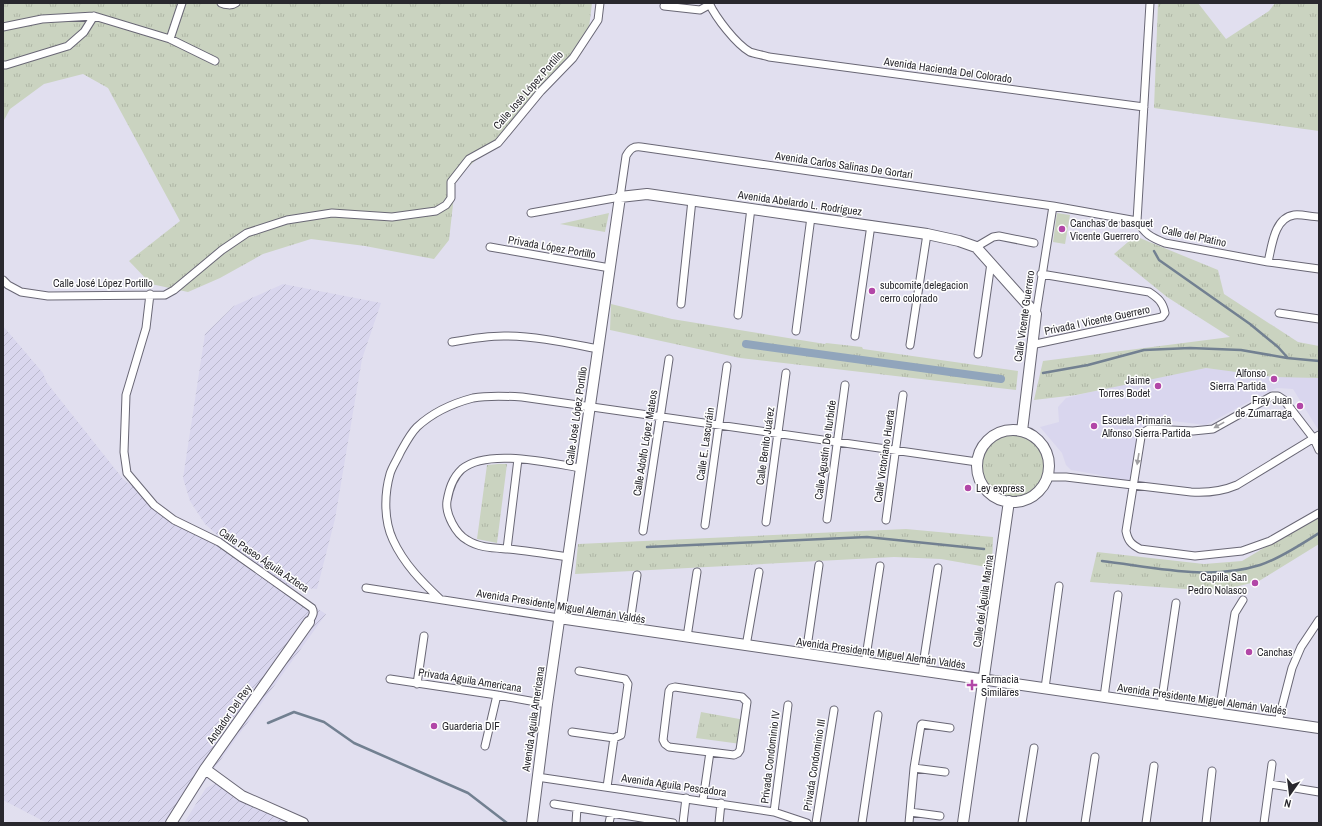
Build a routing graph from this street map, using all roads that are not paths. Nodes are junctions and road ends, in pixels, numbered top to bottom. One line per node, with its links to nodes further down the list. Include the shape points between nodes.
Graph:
1 (182, 3): 10 (street)
2 (221, 3): 3 (street)
3 (236, 3)
4 (600, 3): 34 (street, Calle José López Portillo, via 598,20 573,58 541,91 498,143 469,159 451,182 451,198 446,205 436,211 392,217 332,213 287,220 247,233 174,290 164,295)
5 (1150, 3): 13 (street)
6 (709, 4): 7 (street, via 700,10); 13 (street, Avenida Hacienda Del Colorado, via 736,40 750,52 769,57)
7 (664, 6)
8 (94, 16): 9 (street, via 42,19); 10 (street); 12 (street, via 84,32 68,46)
9 (3, 27)
10 (170, 39): 11 (street)
11 (215, 61)
12 (3, 65)
13 (1144, 107): 22 (street)
14 (632, 148): 15 (street, Calle José López Portillo, via 626,156); 17 (street, Avenida Carlos Salinas De Gortari, via 641,147)
15 (620, 197): 16 (street, Avenida Abelardo L. Rodríguez, via 647,194); 19 (street); 30 (street, Calle José López Portillo)
16 (692, 200): 18 (street, Avenida Abelardo L. Rodríguez); 35 (street)
17 (1053, 206): 22 (street); 32 (street, Calle Vicente Guerrero)
18 (751, 208): 20 (street, Avenida Abelardo L. Rodríguez); 38 (street)
19 (531, 213)
20 (811, 217): 23 (street, Avenida Abelardo L. Rodríguez); 40 (street)
21 (1319, 217): 28 (street, via 1294,215 1281,223)
22 (1137, 221): 28 (street, Calle del Platino, via 1144,232 1165,243)
23 (871, 225): 24 (street, Avenida Abelardo L. Rodríguez); 41 (street)
24 (927, 234): 27 (street, Avenida Abelardo L. Rodríguez, via 959,240); 43 (street)
25 (1034, 243): 27 (street, via 993,236)
26 (490, 247): 30 (street, Privada López Portillo)
27 (976, 247): 29 (street, Avenida Abelardo L. Rodríguez)
28 (1268, 262): 31 (street, Calle del Platino)
29 (991, 263): 37 (street, Avenida Abelardo L. Rodríguez); 46 (street)
30 (610, 268): 45 (street, Calle José López Portillo)
31 (1319, 268)
32 (1041, 274): 37 (street, Calle Vicente Guerrero); 44 (street, Privada I Vicente Guerrero, via 1149,292 1159,298 1165,313 1162,317)
33 (3, 280): 34 (street, Calle José López Portillo, via 21,292 48,296)
34 (150, 294): 89 (street, Calle Paseo Águila Azteca, via 146,328 126,395 124,452 127,473 154,505 174,520 219,542 312,608 314,614)
35 (681, 304)
36 (1279, 313): 39 (street)
37 (1036, 314): 44 (street, Calle Vicente Guerrero)
38 (738, 315)
39 (1319, 319)
40 (796, 331)
41 (855, 336)
42 (452, 342): 45 (street, via 485,336 522,336)
43 (910, 345)
44 (1031, 345): 55 (street, Calle Vicente Guerrero)
45 (598, 349): 52 (street, Calle José López Portillo)
46 (978, 354)
47 (669, 359): 53 (street, Calle Adolfo López Mateos)
48 (727, 366): 54 (street, Calle E. Lascuráin)
49 (786, 373): 56 (street, Calle Benito Juárez)
50 (845, 385): 58 (street, Calle Agustín De Iturbide)
51 (903, 395): 60 (street, Calle Victoriano Huerta)
52 (590, 407): 53 (street); 63 (street, Calle José López Portillo); 84 (street, via 522,397 474,398 443,409 416,428 404,444 390,474 386,500 388,525 393,540 408,566)
53 (660, 417): 54 (street); 72 (street, Calle Adolfo López Mateos)
54 (719, 426): 56 (street); 71 (street, Calle E. Lascuráin)
55 (1022, 431): 62 (street, via 1012,430 992,436 980,452); 64 (street, via 1031,434 1045,448 1050,468)
56 (778, 434): 58 (street); 70 (street, Calle Benito Juárez)
57 (1316, 437): 59 (street); 65 (street, via 1228,489 1204,493); 65 (street, one-way to 65, via 1284,400 1272,396 1213,429 1149,429 1144,432)
58 (837, 442): 60 (street); 68 (street, Calle Agustín De Iturbide)
59 (1319, 450)
60 (895, 451): 62 (street); 69 (street, Calle Victoriano Huerta)
61 (518, 459): 63 (street); 73 (street); 73 (street, via 498,458 479,461 462,469 450,485 446,505 452,525 466,540 484,547)
62 (978, 462): 66 (street, via 980,480 985,488 992,495)
63 (581, 468): 74 (street, Calle José López Portillo)
64 (1048, 478): 65 (street, via 1066,477); 66 (street, via 1037,494 1019,502)
65 (1133, 486): 67 (street, via 1126,531 1127,539 1140,549 1195,556 1242,551 1270,541)
66 (1009, 502): 99 (street, Calle del Águila Marina)
67 (1319, 513)
68 (827, 518)
69 (886, 520)
70 (766, 522)
71 (705, 525)
72 (643, 531)
73 (507, 549): 74 (street)
74 (568, 557): 87 (street, Calle José López Portillo)
75 (819, 565): 94 (street)
76 (880, 566): 95 (street)
77 (938, 568): 97 (street)
78 (697, 572): 92 (street)
79 (759, 572): 93 (street)
80 (637, 575): 90 (street)
81 (1059, 586): 101 (street)
82 (366, 588): 84 (street, Avenida Presidente Miguel Alemán Valdés)
83 (1118, 595): 103 (street)
84 (440, 599): 87 (street, Avenida Presidente Miguel Alemán Valdés)
85 (1243, 600): 108 (street, via 1235,613)
86 (1176, 603): 106 (street)
87 (559, 618): 90 (street, Avenida Presidente Miguel Alemán Valdés); 104 (street, Avenida Aguila Americana)
88 (1319, 620): 110 (street, via 1301,647 1292,668)
89 (309, 622): 121 (street, Andador Del Rey)
90 (629, 629): 92 (street, Avenida Presidente Miguel Alemán Valdés)
91 (424, 636): 100 (street)
92 (687, 637): 93 (street, Avenida Presidente Miguel Alemán Valdés)
93 (746, 646): 94 (street, Avenida Presidente Miguel Alemán Valdés)
94 (806, 654): 95 (street, Avenida Presidente Miguel Alemán Valdés)
95 (865, 663): 97 (street, Avenida Presidente Miguel Alemán Valdés)
96 (579, 671): 114 (street, via 627,681 622,732)
97 (922, 671): 99 (street, Avenida Presidente Miguel Alemán Valdés)
98 (390, 680): 100 (street, Privada Aguila Americana)
99 (984, 680): 101 (street, Avenida Presidente Miguel Alemán Valdés); 151 (street, Calle del Águila Marina)
100 (417, 684): 102 (street, Privada Aguila Americana)
101 (1045, 688): 103 (street, Avenida Presidente Miguel Alemán Valdés)
102 (497, 695): 104 (street, Privada Aguila Americana); 115 (street)
103 (1104, 697): 106 (street, Avenida Presidente Miguel Alemán Valdés)
104 (546, 704): 125 (street, Avenida Aguila Americana)
105 (788, 705): 134 (street, Privada Condominio IV)
106 (1161, 705): 108 (street, Avenida Presidente Miguel Alemán Valdés)
107 (834, 710): 148 (street, Privada Condominio III)
108 (1219, 713): 110 (street, Avenida Presidente Miguel Alemán Valdés)
109 (878, 716): 149 (street)
110 (1278, 722): 112 (street, Avenida Presidente Miguel Alemán Valdés)
111 (950, 728): 122 (street, via 921,725)
112 (1319, 728)
113 (572, 732): 114 (street)
114 (614, 738): 127 (street)
115 (485, 746)
116 (1034, 748): 152 (street)
117 (710, 752): 117 (street, via 734,755 738,753 746,699 742,696 671,688 663,740 665,744 669,747); 130 (street)
118 (1095, 756): 153 (street)
119 (1272, 764): 126 (street)
120 (1154, 766): 154 (street)
121 (205, 768): 139 (street, Andador Del Rey); 140 (street, via 242,796)
122 (914, 768): 124 (street); 135 (street)
123 (1212, 771): 155 (street)
124 (945, 772)
125 (537, 777): 127 (street, Avenida Aguila Pescadora); 141 (street, Avenida Aguila Americana)
126 (1270, 784): 128 (street); 156 (street)
127 (607, 787): 129 (street, Avenida Aguila Pescadora)
128 (1319, 792)
129 (686, 798): 130 (street, Avenida Aguila Pescadora); 145 (street)
130 (703, 800): 131 (street, Avenida Aguila Pescadora)
131 (721, 803): 134 (street, Avenida Aguila Pescadora); 146 (street)
132 (554, 804): 133 (street)
133 (577, 808): 136 (street); 142 (street)
134 (774, 812): 147 (street, Avenida Aguila Pescadora)
135 (910, 812): 137 (street); 150 (street)
136 (611, 814): 138 (street); 143 (street)
137 (940, 816)
138 (647, 821): 144 (street)
139 (171, 823)
140 (303, 823)
141 (532, 823)
142 (576, 823)
143 (609, 823)
144 (673, 823)
145 (683, 823)
146 (719, 823)
147 (807, 823)
148 (816, 823)
149 (862, 823)
150 (908, 823)
151 (963, 823)
152 (1022, 823)
153 (1085, 823)
154 (1146, 823)
155 (1206, 823)
156 (1264, 823)

